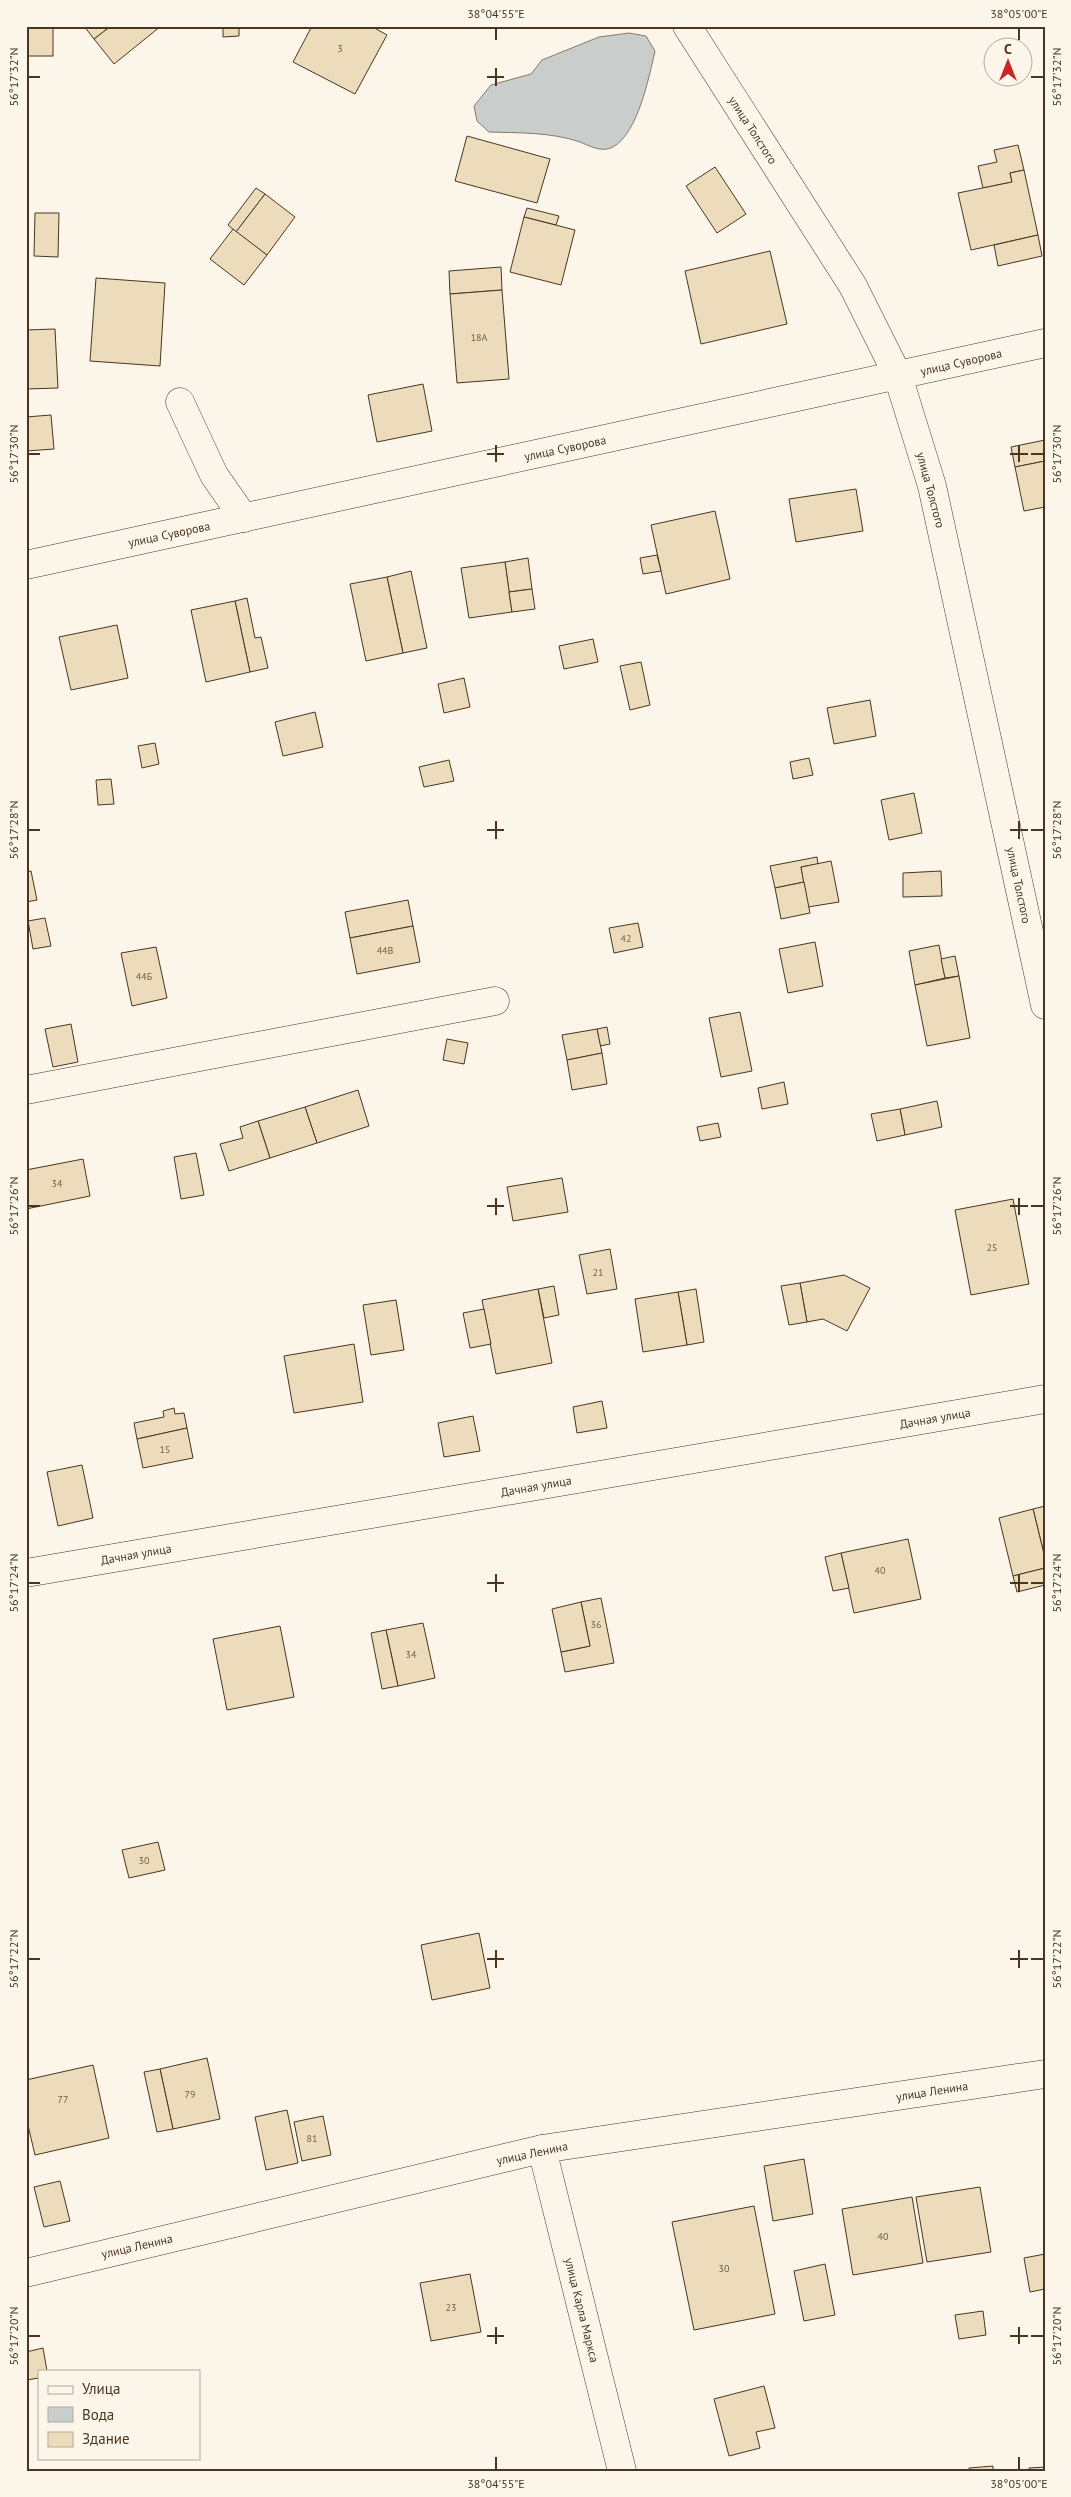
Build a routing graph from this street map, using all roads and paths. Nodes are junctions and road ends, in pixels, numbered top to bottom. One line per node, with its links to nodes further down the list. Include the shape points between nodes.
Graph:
1 (687, 26): 3 (street, улица Толстого, via 853,286)
2 (1045, 343): 3 (street, улица Суворова)
3 (898, 376): 5 (street, улица Суворова); 8 (street, улица Толстого, via 932,486)
4 (180, 402): 5 (street, via 214,475)
5 (244, 518): 6 (street, улица Суворова)
6 (26, 565)
7 (495, 1001): 9 (street)
8 (1045, 1005)
9 (26, 1090)
10 (1045, 1399): 11 (street, Дачная улица)
11 (26, 1573)
12 (1045, 2074): 13 (street, улица Ленина)
13 (542, 2149): 14 (street, улица Ленина); 15 (street, улица Карла Маркса)
14 (26, 2273)
15 (622, 2471)

